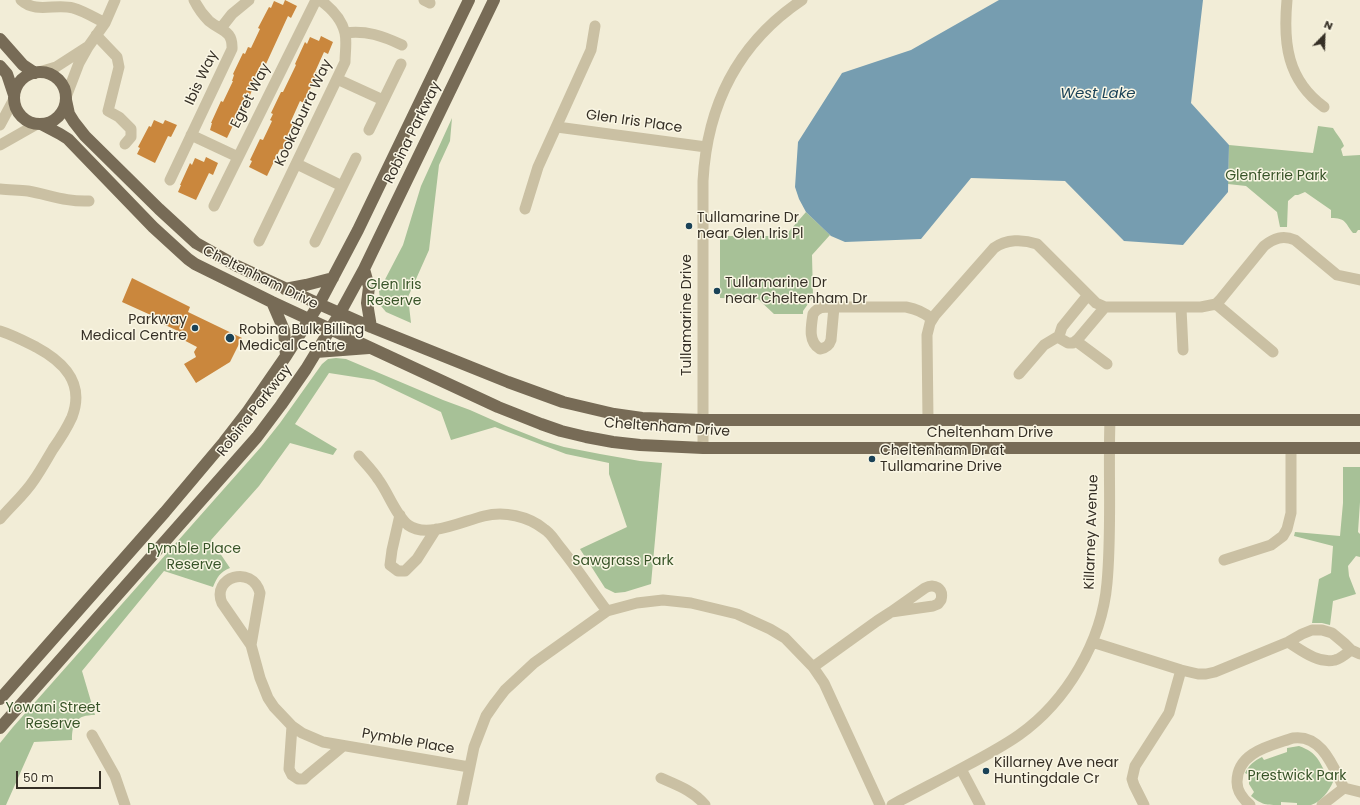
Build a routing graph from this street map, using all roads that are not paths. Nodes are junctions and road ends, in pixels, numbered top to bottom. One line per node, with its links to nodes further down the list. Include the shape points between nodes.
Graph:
1 (22, 0): 11 (street, via 37,8 74,8)
2 (115, 0): 11 (street)
3 (194, 0): 13 (street, Ibis Way, via 210,22)
4 (249, 0): 13 (street, via 232,14)
5 (316, 0): 35 (street, Egret Way)
6 (320, 0): 14 (street, Kookaburra Way, via 337,16)
7 (469, 0): 47 (main road, Robina Parkway)
8 (494, 0): 46 (main road, Robina Parkway)
9 (802, 0): 34 (street, Tullamarine Drive, via 772,23 741,60 722,92)
10 (1287, 0): 26 (street, via 1286,40 1293,70 1306,90)
11 (105, 23): 15 (street)
12 (595, 26): 29 (street, Glen Iris Place, via 591,50)
13 (221, 28): 31 (street, Ibis Way, via 229,34 232,49)
14 (345, 32): 17 (street, via 370,33); 22 (street, Kookaburra Way, via 345,62)
15 (96, 35): 18 (street); 32 (street, via 117,57 119,67 108,111 119,117 131,129 131,137)
16 (0, 39): 21 (main road, via 23,65)
17 (402, 46)
18 (88, 47): 21 (street, via 56,67); 24 (street)
19 (401, 64): 25 (street)
20 (0, 66): 23 (main road, via 7,74)
21 (37, 73): 23 (main road, via 25,76 20,81); 24 (main road, via 49,74 58,80)
22 (337, 78): 25 (street); 37 (street, Kookaburra Way)
23 (14, 97): 27 (main road, via 16,110 21,116); 28 (street)
24 (66, 98): 27 (main road, via 64,109 59,116); 49 (main road, Cheltenham Drive, via 72,118 85,136 191,238 208,251)
25 (383, 100): 30 (street)
26 (1324, 107)
27 (39, 124): 33 (street); 51 (main road, Cheltenham Drive, via 64,136 72,143 153,228 195,264)
28 (0, 125)
29 (557, 127): 34 (street, Glen Iris Place); 43 (street, Glen Iris Place, via 538,167)
30 (368, 130)
31 (191, 135): 35 (street); 38 (street, Ibis Way)
32 (125, 144)
33 (0, 145)
34 (706, 147): 72 (street, Tullamarine Drive, via 703,189)
35 (238, 158): 42 (street, Egret Way)
36 (356, 158): 39 (street)
37 (297, 164): 39 (street); 44 (street, Kookaburra Way)
38 (170, 180)
39 (342, 186): 45 (street)
40 (0, 189): 41 (street, via 26,191 64,200)
41 (89, 201)
42 (214, 206)
43 (526, 210)
44 (259, 241)
45 (315, 242)
46 (364, 269): 57 (main road, Robina Parkway); 60 (main road, via 368,287)
47 (333, 278): 49 (main road); 52 (main road, Robina Parkway)
48 (1360, 280): 53 (street, via 1337,275 1295,240 1280,237 1264,246)
49 (285, 289): 52 (main road, Cheltenham Drive)
50 (1088, 295): 55 (street); 59 (street, via 1037,244 1011,241 994,248); 63 (street, via 1062,327)
51 (272, 302): 58 (main road, Cheltenham Drive); 69 (main road, via 284,330)
52 (319, 304): 57 (main road, Cheltenham Drive); 58 (main road, Robina Parkway)
53 (1216, 304): 56 (street); 68 (street)
54 (834, 307): 59 (street, via 915,309)
55 (1104, 307): 56 (street); 64 (street)
56 (1181, 308): 66 (street)
57 (340, 313): 60 (main road, Cheltenham Drive); 61 (main road, Robina Parkway)
58 (309, 319): 61 (main road, Cheltenham Drive); 69 (main road, Robina Parkway)
59 (932, 319): 73 (street, via 928,330)
60 (370, 327): 72 (main road, Cheltenham Drive, via 563,402 642,418)
61 (330, 329): 65 (main road, Cheltenham Drive); 67 (main road, Robina Parkway)
62 (0, 331): 82 (street, via 19,338 64,366 73,383 76,398 70,421 34,481)
63 (1059, 336): 64 (street, via 1068,343); 71 (street, via 1044,345)
64 (1076, 341): 70 (street)
65 (371, 348): 67 (main road); 76 (main road, Cheltenham Drive, via 498,407 561,431 613,442)
66 (1183, 350)
67 (316, 352): 95 (main road, Robina Parkway, via 281,406 256,437)
68 (1273, 352)
69 (286, 356): 93 (main road, Robina Parkway, via 224,442)
70 (1107, 364)
71 (1019, 374)
72 (702, 420): 73 (main road, Cheltenham Drive); 76 (street, Tullamarine Drive)
73 (928, 420): 74 (main road, Cheltenham Drive)
74 (1110, 420): 75 (main road, Cheltenham Drive); 77 (street, Killarney Avenue)
75 (1360, 420)
76 (703, 448): 77 (main road, Cheltenham Drive)
77 (1109, 448): 78 (main road, Cheltenham Drive); 87 (street, Killarney Avenue, via 1107,584)
78 (1291, 448): 79 (main road, Cheltenham Drive); 84 (street, via 1291,513 1285,532 1271,545)
79 (1360, 448)
80 (359, 456): 81 (street, via 378,479)
81 (400, 515): 83 (street, via 408,525 425,531); 83 (street, via 390,565 398,571 405,571 417,559)
82 (0, 519)
83 (436, 529): 85 (street, via 485,515 503,514 535,522 546,530 572,562)
84 (1224, 560)
85 (607, 611): 91 (street, via 637,603 663,600 691,603 737,614 784,638); 98 (street, via 534,663 504,690 486,716)
86 (891, 612): 91 (street)
87 (1092, 642): 92 (street); 99 (street, Killarney Avenue, via 1074,676 1048,709 1020,734)
88 (1288, 642): 90 (street, via 1323,660 1336,660); 90 (street, via 1312,630 1322,630 1336,636); 92 (street, via 1206,674)
89 (251, 645): 89 (street, Pymble Place, via 260,593 249,578 234,577 223,585 219,597); 94 (street, Pymble Place, via 268,698)
90 (1356, 652)
91 (813, 667): 106 (street, via 824,683)
92 (1181, 670): 109 (street, via 1169,713 1135,766 1132,779)
93 (0, 699)
94 (292, 726): 97 (street, Pymble Place, via 323,742); 97 (street, Pymble Place, via 289,769 298,779 304,779)
95 (0, 728)
96 (92, 735): 103 (street, via 115,776)
97 (343, 746): 98 (street, Pymble Place)
98 (469, 767): 104 (street)
99 (961, 769): 107 (street, Killarney Avenue); 108 (street)
100 (661, 778): 105 (street, via 690,791)
101 (1344, 788): 102 (street); 110 (street, via 1323,750 1308,740 1293,738 1254,752 1242,763 1237,785 1245,801); 111 (street)
102 (1360, 792)
103 (125, 805)
104 (462, 805)
105 (705, 805)
106 (880, 805)
107 (892, 805)
108 (980, 805)
109 (1144, 805)
110 (1250, 805)
111 (1322, 805)

